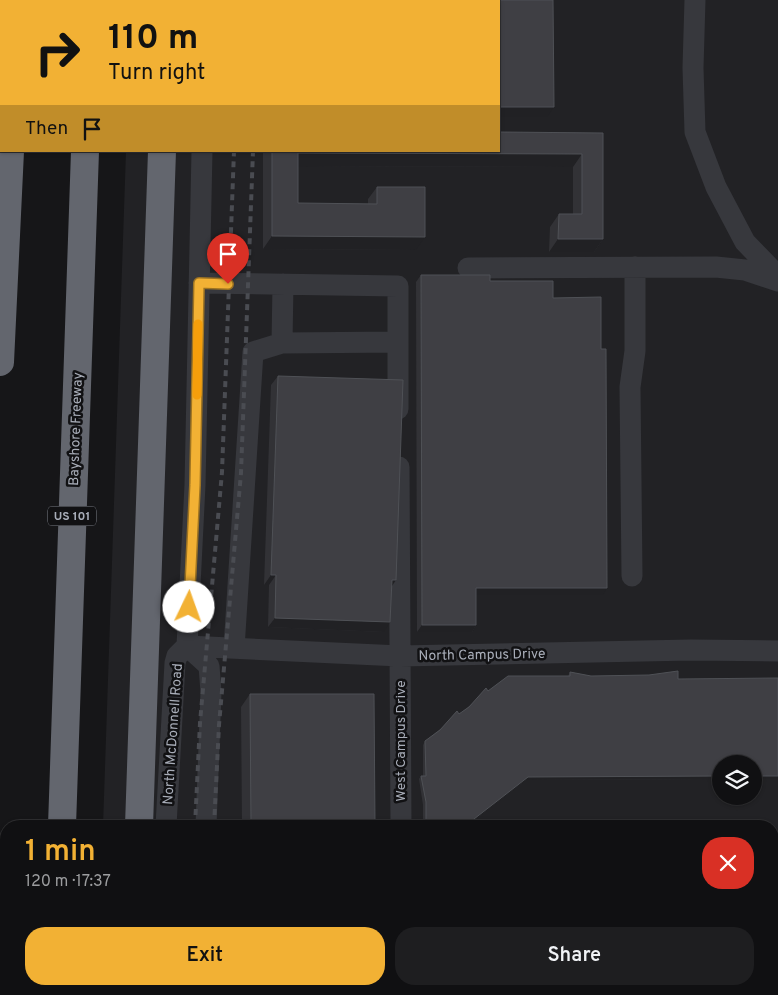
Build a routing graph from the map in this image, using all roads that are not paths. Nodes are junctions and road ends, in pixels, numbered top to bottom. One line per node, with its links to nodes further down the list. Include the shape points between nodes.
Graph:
1 (695, 0): 10 (street, via 695,132 716,188 745,242)
2 (5, 152): 16 (highway)
3 (85, 152): 7 (highway, Bayshore Freeway / US 101)
4 (92, 152): 7 (highway)
5 (162, 152): 23 (highway)
6 (202, 152): 12 (street, North McDonnell Road)
7 (83, 205): 22 (highway, Bayshore Freeway / US 101)
8 (635, 267): 9 (street); 11 (street, via 736,268); 17 (street, via 634,351 630,386)
9 (468, 268)
10 (778, 276)
11 (778, 281)
12 (199, 283): 13 (street); 18 (street, North McDonnell Road, via 195,493)
13 (283, 284): 14 (street, West Campus Drive, via 398,286); 15 (street)
14 (398, 342): 15 (street); 21 (street, West Campus Drive)
15 (282, 343): 19 (street, via 253,352)
16 (0, 362)
17 (632, 576)
18 (187, 646): 19 (street, North Campus Drive); 24 (street, North McDonnell Road, via 175,663); 25 (street, North McDonnell Road, via 209,666)
19 (234, 648): 21 (street, North Campus Drive)
20 (778, 650): 21 (street, North Campus Drive)
21 (400, 656): 26 (street, West Campus Drive)
22 (62, 820)
23 (139, 820)
24 (166, 820)
25 (206, 820)
26 (401, 820)

